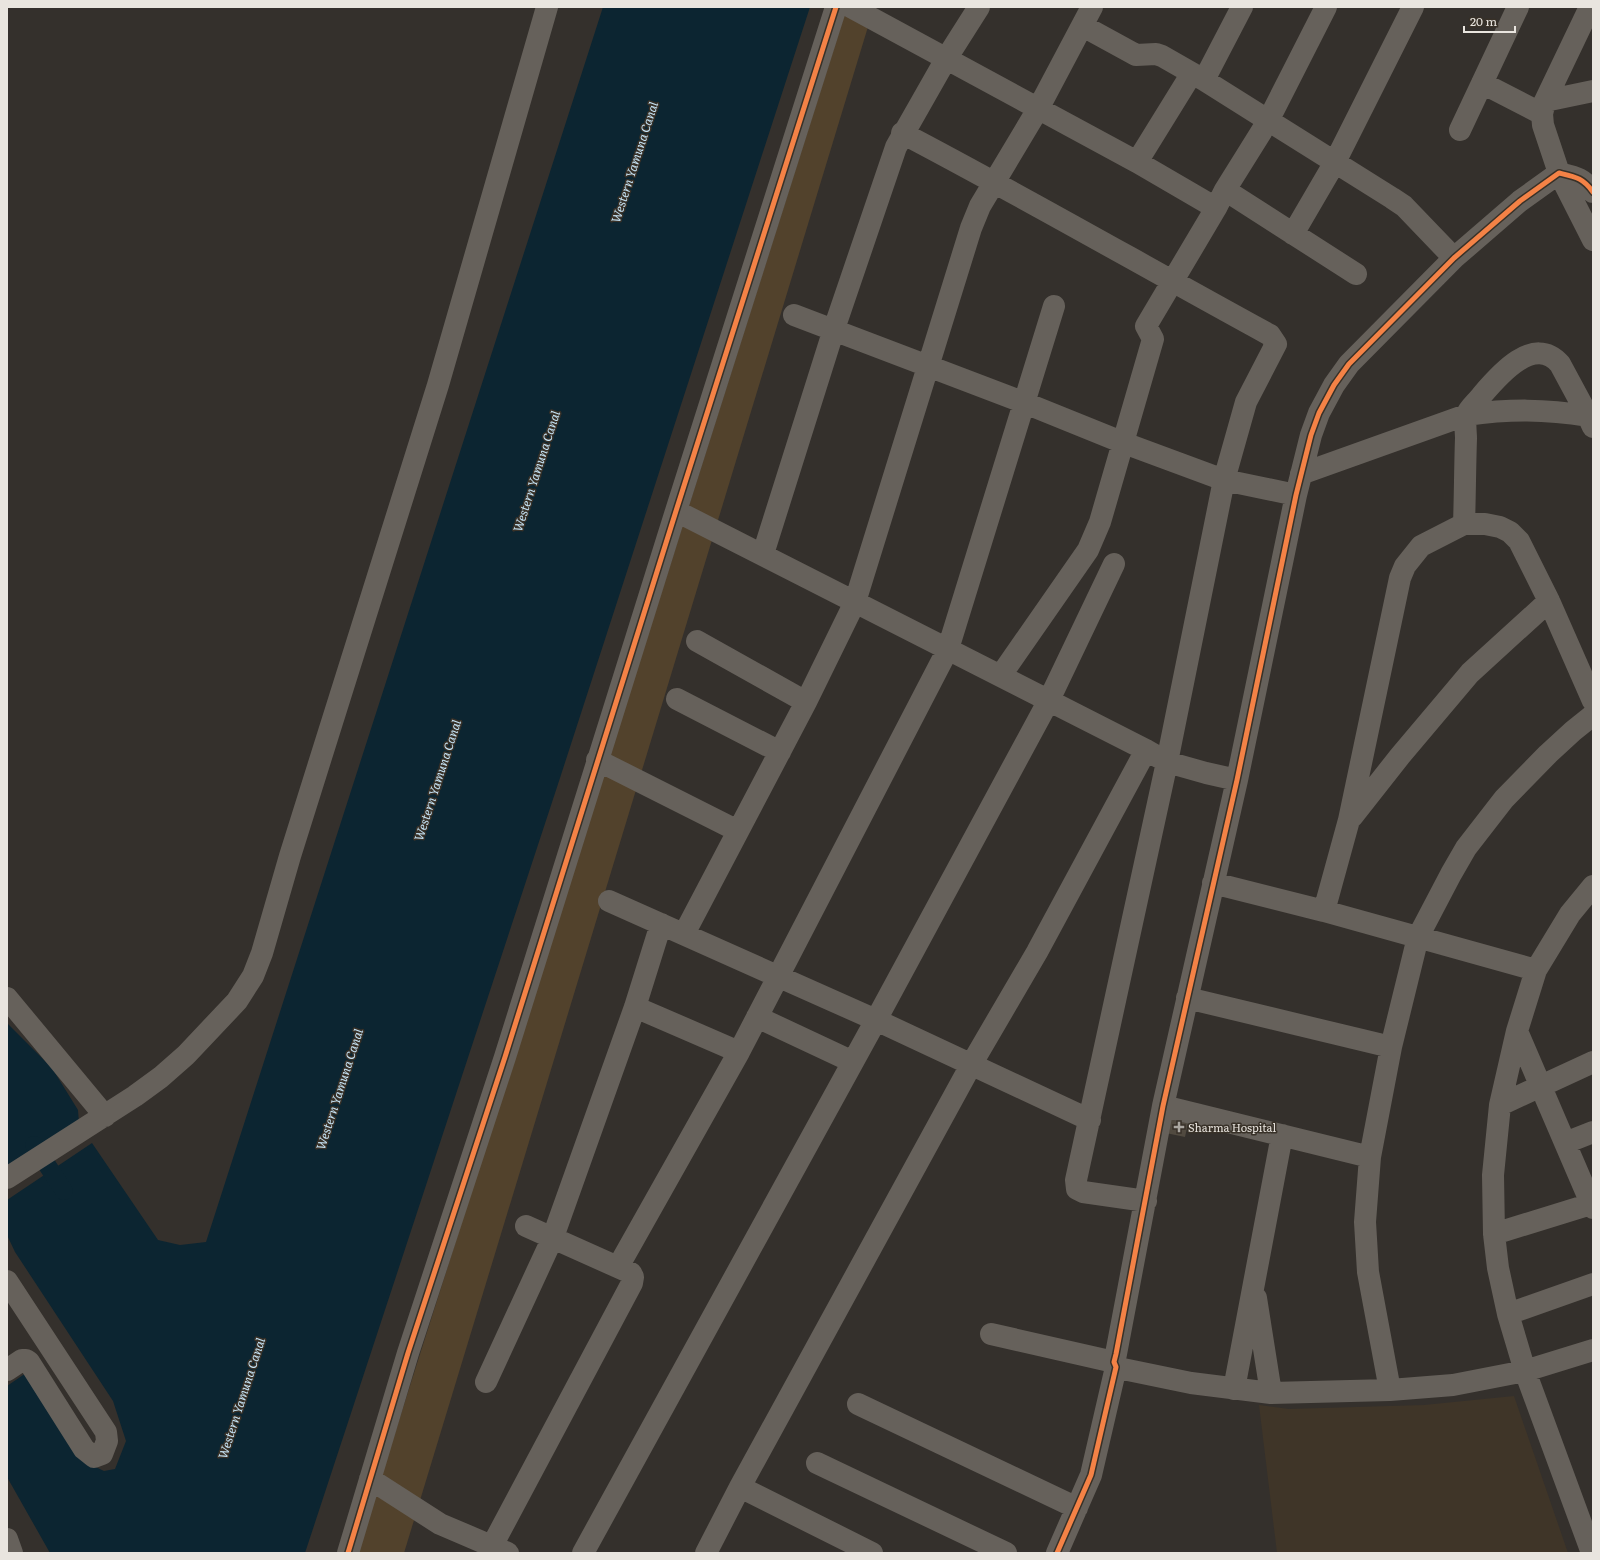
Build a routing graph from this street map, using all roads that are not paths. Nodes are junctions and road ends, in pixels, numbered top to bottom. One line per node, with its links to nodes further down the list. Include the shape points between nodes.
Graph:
1 (547, 7): 86 (street, via 438,385 253,976 237,1001 186,1056)
2 (836, 7): 42 (street)
3 (851, 7): 11 (street)
4 (979, 7): 11 (street)
5 (1242, 7): 12 (street)
6 (1326, 7): 17 (street)
7 (1414, 7): 21 (street)
8 (1518, 7): 13 (street)
9 (1590, 7): 15 (street)
10 (1087, 16): 12 (street, via 1128,51 1136,55 1156,54); 16 (street)
11 (946, 59): 16 (street); 19 (street)
12 (1198, 77): 17 (street); 20 (street)
13 (1482, 83): 15 (street); 18 (street)
14 (1593, 91): 15 (street)
15 (1543, 107): 22 (street, via 1543,125)
16 (1038, 109): 20 (street); 23 (street)
17 (1268, 120): 21 (street); 25 (street)
18 (1460, 130)
19 (902, 133): 23 (street); 33 (street)
20 (1137, 162): 25 (street)
21 (1335, 162): 26 (street); 28 (street, via 1404,206)
22 (1559, 173): 24 (street, via 1575,176 1586,182); 27 (street); 28 (street, via 1520,201)
23 (993, 181): 30 (street); 34 (street, via 971,228)
24 (1593, 192)
25 (1220, 199): 26 (street); 30 (street)
26 (1293, 234): 29 (street)
27 (1593, 240)
28 (1454, 258): 39 (street, via 1349,364 1334,385 1313,428)
29 (1356, 274)
30 (1172, 282): 38 (street, via 1146,326 1153,339); 40 (street, via 1270,335 1276,344 1246,402)
31 (1054, 306): 35 (street)
32 (794, 315): 33 (street)
33 (834, 329): 34 (street); 44 (street)
34 (928, 366): 35 (street); 47 (street)
35 (1025, 403): 38 (street); 49 (street)
36 (1466, 414): 37 (street, via 1543,410); 37 (street, via 1501,374 1517,361 1527,356 1546,354 1560,364); 39 (street); 43 (street)
37 (1590, 422)
38 (1124, 443): 40 (street); 50 (street, via 1100,522 1088,550)
39 (1301, 474): 41 (street)
40 (1224, 480): 41 (street); 59 (street)
41 (1296, 496): 60 (street)
42 (676, 511): 44 (street); 58 (street)
43 (1464, 524): 46 (street, via 1484,524 1510,532 1519,541); 61 (street, via 1421,546 1405,566 1400,578)
44 (763, 554): 47 (street)
45 (1114, 564): 52 (street)
46 (1549, 601): 53 (street); 61 (street, via 1470,673)
47 (855, 602): 49 (street); 54 (street)
48 (697, 641): 54 (street)
49 (948, 649): 50 (street); 71 (street)
50 (1001, 675): 52 (street)
51 (677, 699): 57 (street)
52 (1049, 700): 56 (street); 76 (street)
53 (1593, 701)
54 (806, 702): 57 (street)
55 (1593, 715): 69 (street, via 1548,754 1495,810 1466,848)
56 (1146, 750): 59 (street); 82 (street, via 1037,952)
57 (780, 752): 62 (street)
58 (597, 760): 62 (street); 114 (street)
59 (1167, 762): 60 (street); 87 (street)
60 (1237, 780): 63 (street)
61 (1349, 820): 66 (street)
62 (738, 831): 68 (street)
63 (1213, 883): 66 (street); 73 (street)
64 (1591, 896): 70 (street, via 1570,914)
65 (608, 900): 67 (street)
66 (1324, 911): 69 (street)
67 (661, 924): 68 (street); 74 (street)
68 (684, 934): 71 (street)
69 (1418, 937): 70 (street); 78 (street)
70 (1536, 970): 77 (street)
71 (779, 977): 75 (street); 76 (street)
72 (7, 998): 86 (street)
73 (1187, 998): 78 (street); 85 (street)
74 (635, 1007): 79 (street); 97 (street)
75 (757, 1017): 79 (street); 80 (street)
76 (876, 1020): 80 (street); 82 (street)
77 (1517, 1031): 83 (street); 84 (street)
78 (1391, 1047): 91 (street)
79 (738, 1052): 98 (street)
80 (853, 1062): 122 (street)
81 (1593, 1062): 83 (street)
82 (971, 1065): 87 (street); 115 (street)
83 (1540, 1087): 84 (street); 90 (street)
84 (1500, 1105): 96 (street, via 1493,1175)
85 (1163, 1106): 89 (street); 93 (street)
86 (105, 1116): 92 (street)
87 (1090, 1120): 93 (street, via 1076,1180 1077,1189)
88 (1593, 1132): 90 (street)
89 (1282, 1135): 91 (street); 100 (street)
90 (1565, 1143): 94 (street)
91 (1370, 1157): 110 (street, via 1365,1222 1366,1254)
92 (7, 1178)
93 (1146, 1201): 105 (street)
94 (1592, 1206): 96 (street)
95 (526, 1226): 97 (street)
96 (1494, 1234): 102 (street)
97 (553, 1237): 98 (street); 108 (street)
98 (618, 1267): 119 (street, via 631,1273 632,1282)
99 (7, 1281): 106 (street, via 106,1432 107,1441 102,1454 94,1457 84,1449 29,1362 26,1360)
100 (1254, 1283): 109 (street); 111 (street)
101 (1593, 1284): 102 (street)
102 (1508, 1314): 107 (street)
103 (991, 1334): 105 (street)
104 (1593, 1350): 107 (street)
105 (1115, 1364): 109 (street, via 1123,1369); 116 (street, via 1091,1475)
106 (15, 1365)
107 (1525, 1371): 110 (street, via 1453,1385); 127 (street)
108 (486, 1382)
109 (1234, 1389): 111 (street)
110 (1390, 1390): 111 (street)
111 (1271, 1393)
112 (858, 1404): 116 (street)
113 (817, 1463): 125 (street)
114 (370, 1479): 119 (street, via 440,1524); 121 (street)
115 (740, 1487): 118 (street); 123 (street)
116 (1077, 1508): 126 (street)
117 (7, 1539): 120 (street)
118 (832, 1544): 124 (street)
119 (504, 1551)
120 (12, 1553)
121 (348, 1553)
122 (583, 1553)
123 (706, 1553)
124 (872, 1553)
125 (1006, 1553)
126 (1057, 1553)
127 (1592, 1553)

